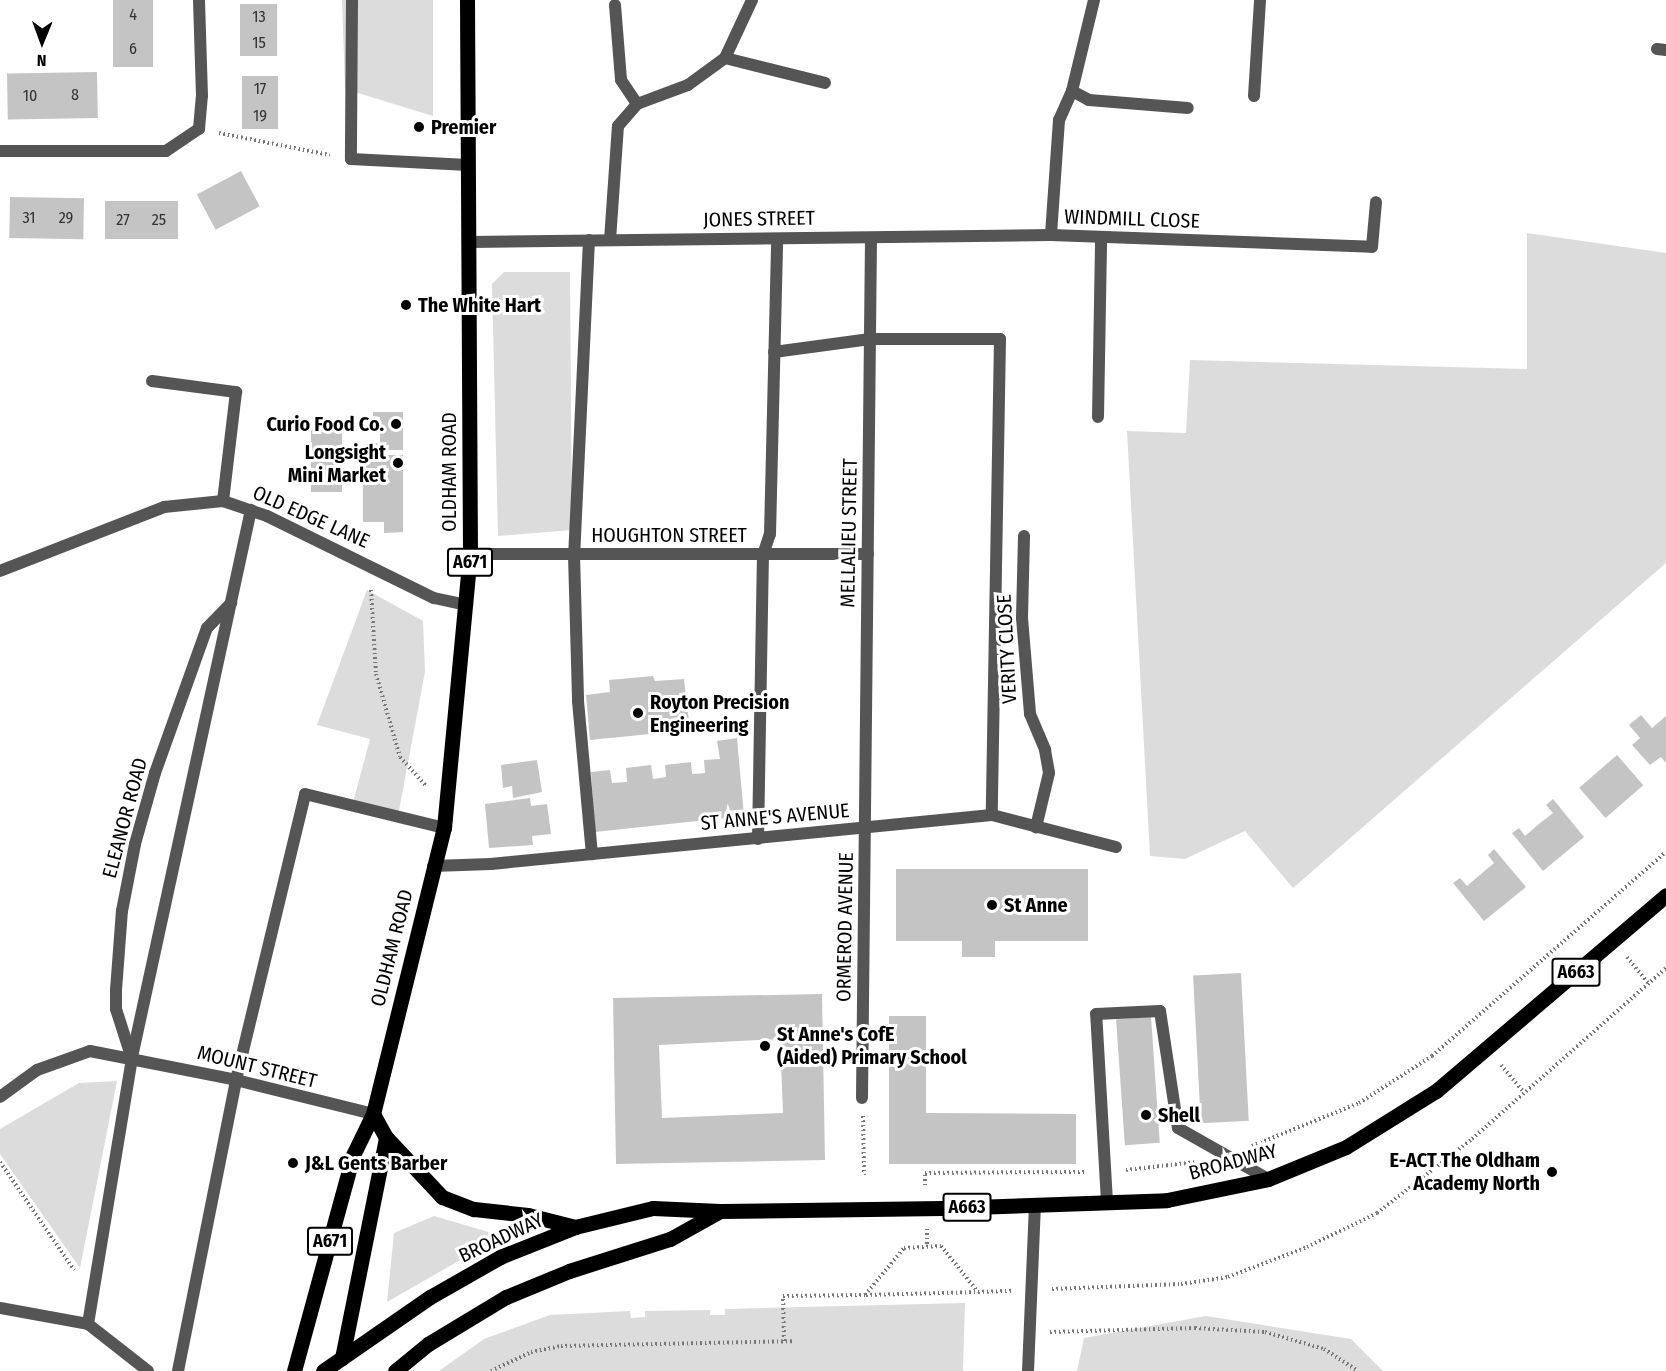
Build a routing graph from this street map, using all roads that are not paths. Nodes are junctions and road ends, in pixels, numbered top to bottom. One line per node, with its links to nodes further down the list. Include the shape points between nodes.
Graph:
1 (199, 0): 14 (street, via 199,129 166,151)
2 (352, 0): 15 (street, via 351,159)
3 (466, 0): 15 (main road, OLDHAM ROAD / A671)
4 (752, 0): 8 (street)
5 (1094, 0): 10 (street, WINDMILL CLOSE)
6 (1260, 0): 11 (street)
7 (615, 5): 12 (street, via 621,80)
8 (725, 58): 9 (street); 12 (street, via 688,85)
9 (825, 83)
10 (1072, 92): 13 (street, via 1089,100); 17 (street, WINDMILL CLOSE, via 1059,120)
11 (1254, 96)
12 (637, 104): 22 (street, via 618,126)
13 (1188, 108)
14 (0, 152)
15 (468, 165): 23 (main road, OLDHAM ROAD / A671)
16 (1376, 202): 18 (street, WINDMILL CLOSE, via 1372,247)
17 (1051, 235): 18 (street, WINDMILL CLOSE); 20 (street, JONES STREET)
18 (1101, 237): 27 (street)
19 (777, 238): 20 (street, JONES STREET); 22 (street, JONES STREET); 25 (street)
20 (872, 238): 24 (street, MELLALIEU STREET)
21 (590, 240): 22 (street, JONES STREET); 23 (street, JONES STREET); 33 (street)
22 (610, 240)
23 (468, 242): 31 (main road, OLDHAM ROAD / A671)
24 (870, 339): 25 (street); 32 (street, MELLALIEU STREET); 38 (street, via 1000,339)
25 (774, 351): 34 (street, via 770,534)
26 (152, 381): 28 (street, via 236,392)
27 (1098, 417)
28 (223, 501): 29 (street, OLD EDGE LANE); 35 (street, OLD EDGE LANE, via 164,507)
29 (251, 510): 36 (street, ELEANOR ROAD); 37 (street, OLD EDGE LANE, via 434,598)
30 (1024, 536): 39 (street, VERITY CLOSE, via 1022,618 1030,714 1045,750 1049,773)
31 (470, 554): 33 (street, HOUGHTON STREET); 37 (main road, OLDHAM ROAD / A671)
32 (868, 554): 34 (street, HOUGHTON STREET); 41 (street, MELLALIEU STREET)
33 (574, 555): 34 (street, HOUGHTON STREET); 44 (street, via 578,701)
34 (763, 555): 42 (street)
35 (0, 571)
36 (231, 603): 47 (street, ELEANOR ROAD); 47 (street, ELEANOR ROAD, via 207,628 155,772 135,844 122,911 116,990 117,1009)
37 (466, 605): 40 (main road, OLDHAM ROAD / A671)
38 (992, 815): 39 (street, ST ANNE'S AVENUE); 41 (street, ST ANNE'S AVENUE)
39 (1036, 826): 43 (street, ST ANNE'S AVENUE)
40 (444, 828): 45 (main road, OLDHAM ROAD / A671); 48 (street, via 305,794)
41 (866, 828): 42 (street, ST ANNE'S AVENUE); 50 (street, ORMEROD AVENUE)
42 (758, 838): 44 (street, ST ANNE'S AVENUE)
43 (1116, 847)
44 (592, 854): 45 (street, ST ANNE'S AVENUE)
45 (433, 866): 51 (main road, OLDHAM ROAD / A671)
46 (1666, 895): 53 (main road, BROADWAY / A663, via 1436,1091 1346,1147)
47 (132, 1057): 48 (street, MOUNT STREET); 49 (street, MOUNT STREET, via 90,1051 37,1070); 59 (street, ELEANOR ROAD)
48 (236, 1080): 51 (street, MOUNT STREET); 62 (street)
49 (0, 1097)
50 (862, 1098)
51 (373, 1114): 52 (main road); 63 (main road, OLDHAM ROAD / A671, via 353,1155)
52 (386, 1137): 57 (main road, via 442,1197 474,1209 528,1215); 60 (main road, A671)
53 (1268, 1179): 54 (main road, BROADWAY / A663, via 1167,1200); 54 (street, via 1178,1128 1160,1011 1096,1014)
54 (1107, 1202): 55 (main road, BROADWAY / A663)
55 (1035, 1205): 56 (main road, BROADWAY / A663); 67 (street)
56 (720, 1211): 57 (main road, BROADWAY / A663, via 653,1208); 66 (main road, BROADWAY / A663, via 670,1239 568,1270 506,1297 428,1344)
57 (575, 1227): 60 (main road, BROADWAY / A663, via 500,1257)
58 (0, 1308): 59 (street)
59 (88, 1324): 61 (street)
60 (343, 1354): 64 (main road, BROADWAY / A663); 65 (main road, A671)
61 (148, 1371)
62 (178, 1371)
63 (294, 1371)
64 (323, 1371)
65 (339, 1371)
66 (395, 1371)
67 (1028, 1371)

